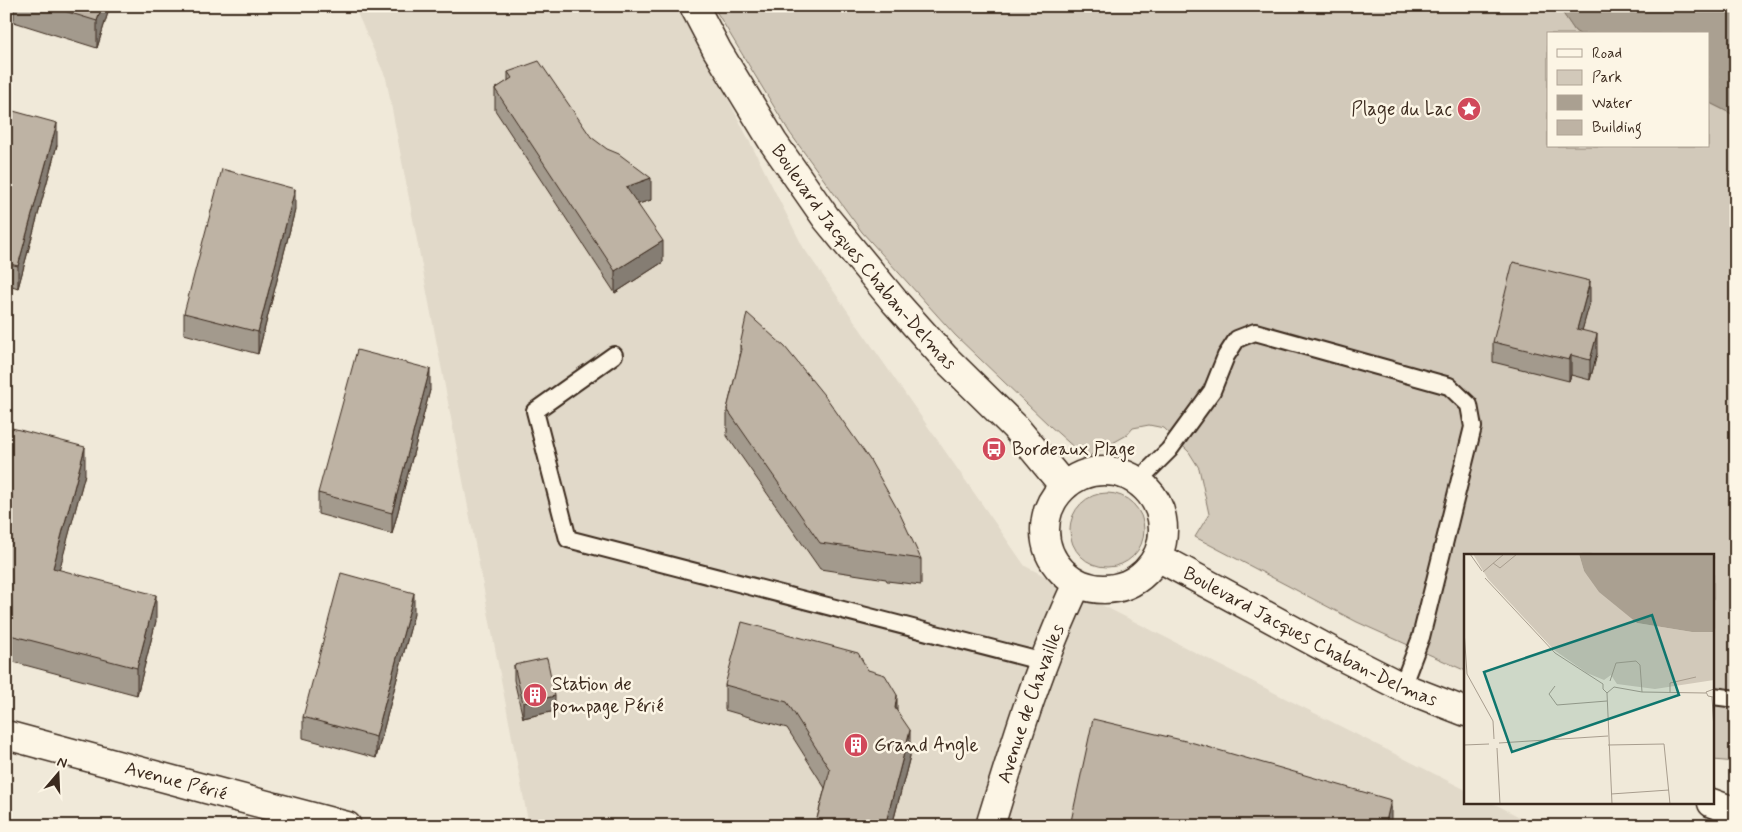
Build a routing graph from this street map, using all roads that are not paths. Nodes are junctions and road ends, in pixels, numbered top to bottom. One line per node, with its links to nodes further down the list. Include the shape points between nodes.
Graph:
1 (694, 6): 4 (main road, Boulevard Jacques Chaban-Delmas, via 773,142 826,218 901,309 1015,427)
2 (614, 355): 7 (lane, via 535,411 568,539)
3 (1138, 482): 4 (main road, via 1114,471 1087,473); 5 (main road, via 1157,502 1164,529); 8 (lane, via 1169,450 1212,391 1226,356 1237,339 1256,332 1449,386 1469,404 1473,428 1421,637)
4 (1064, 486): 6 (main road, via 1048,510 1045,538 1055,565)
5 (1158, 556): 6 (main road, via 1144,575 1124,587 1100,590); 8 (main road, Boulevard Jacques Chaban-Delmas)
6 (1077, 584): 7 (main road, Avenue de Chavailles)
7 (1044, 662): 16 (main road, Avenue de Chavailles)
8 (1402, 687): 11 (main road, Boulevard Jacques Chaban-Delmas)
9 (1714, 696): 10 (lane)
10 (1736, 699)
11 (1464, 711)
12 (6, 735): 15 (main road, Avenue Périé)
13 (1714, 804): 14 (main road)
14 (1736, 812)
15 (347, 826)
16 (990, 826)

